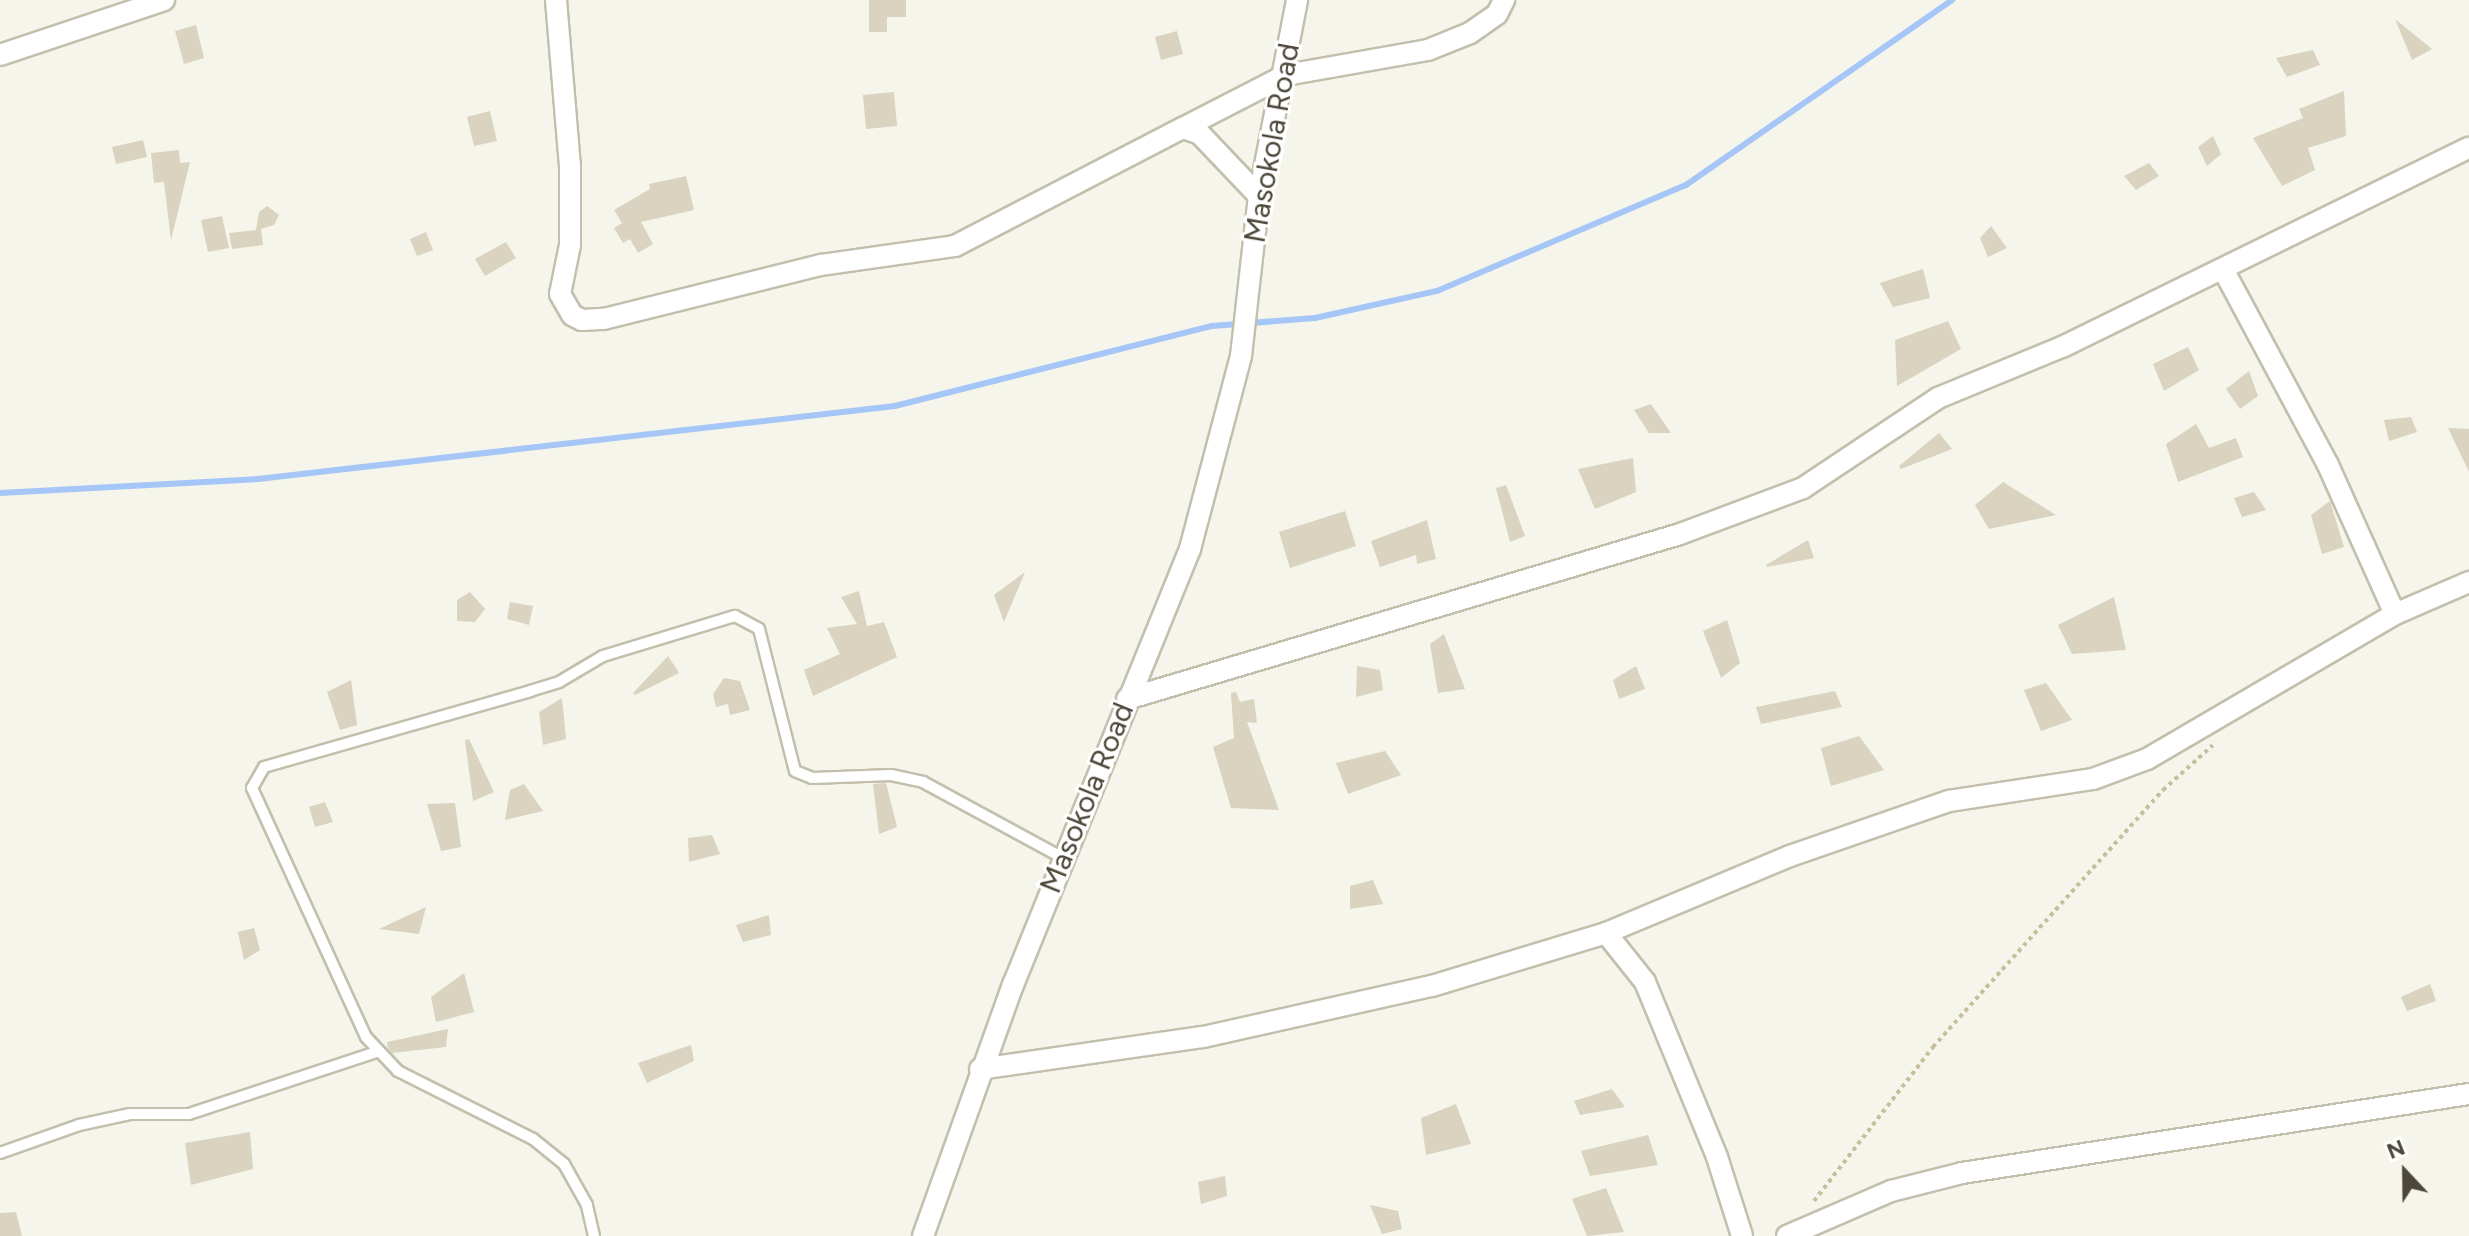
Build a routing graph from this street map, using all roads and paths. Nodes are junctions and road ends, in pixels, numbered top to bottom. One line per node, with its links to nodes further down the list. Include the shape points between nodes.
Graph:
1 (164, 0): 5 (street)
2 (556, 0): 7 (street, via 570,181 570,245 560,294 572,315 582,320 821,265 955,246)
3 (1297, 0): 6 (street, Masokola Road)
4 (1504, 0): 6 (street, via 1497,14 1470,33 1428,50)
5 (0, 55)
6 (1286, 75): 7 (street); 9 (street, Masokola Road)
7 (1183, 128): 9 (street, via 1200,134)
8 (2469, 148): 10 (street)
9 (1259, 196): 13 (street, Masokola Road, via 1241,356 1190,549)
10 (2223, 269): 12 (street, via 2328,465); 13 (street, via 2062,347 1938,398 1791,493 1680,534)
11 (2469, 582): 12 (street)
12 (2395, 614): 16 (street, via 2147,759 2093,779 1949,801 1790,856)
13 (1127, 699): 15 (street, Masokola Road)
14 (2224, 736): 21 (path, via 2163,790 1933,1047)
15 (1063, 858): 17 (lane, via 923,782 891,775 812,778 795,771 759,629 735,616 603,656 559,682 264,767 255,775 252,788); 18 (street, Masokola Road)
16 (1606, 933): 18 (street, via 1432,986 1203,1037); 24 (street, via 1645,982 1717,1157)
17 (377, 1052): 20 (lane, via 189,1114 130,1114 79,1125); 22 (lane, via 398,1071 533,1139 564,1164 587,1205)
18 (980, 1069): 23 (street, Masokola Road)
19 (2469, 1094): 21 (street, via 1962,1173 1891,1191)
20 (0, 1153)
21 (1788, 1235)
22 (594, 1236)
23 (923, 1236)
24 (1742, 1236)

